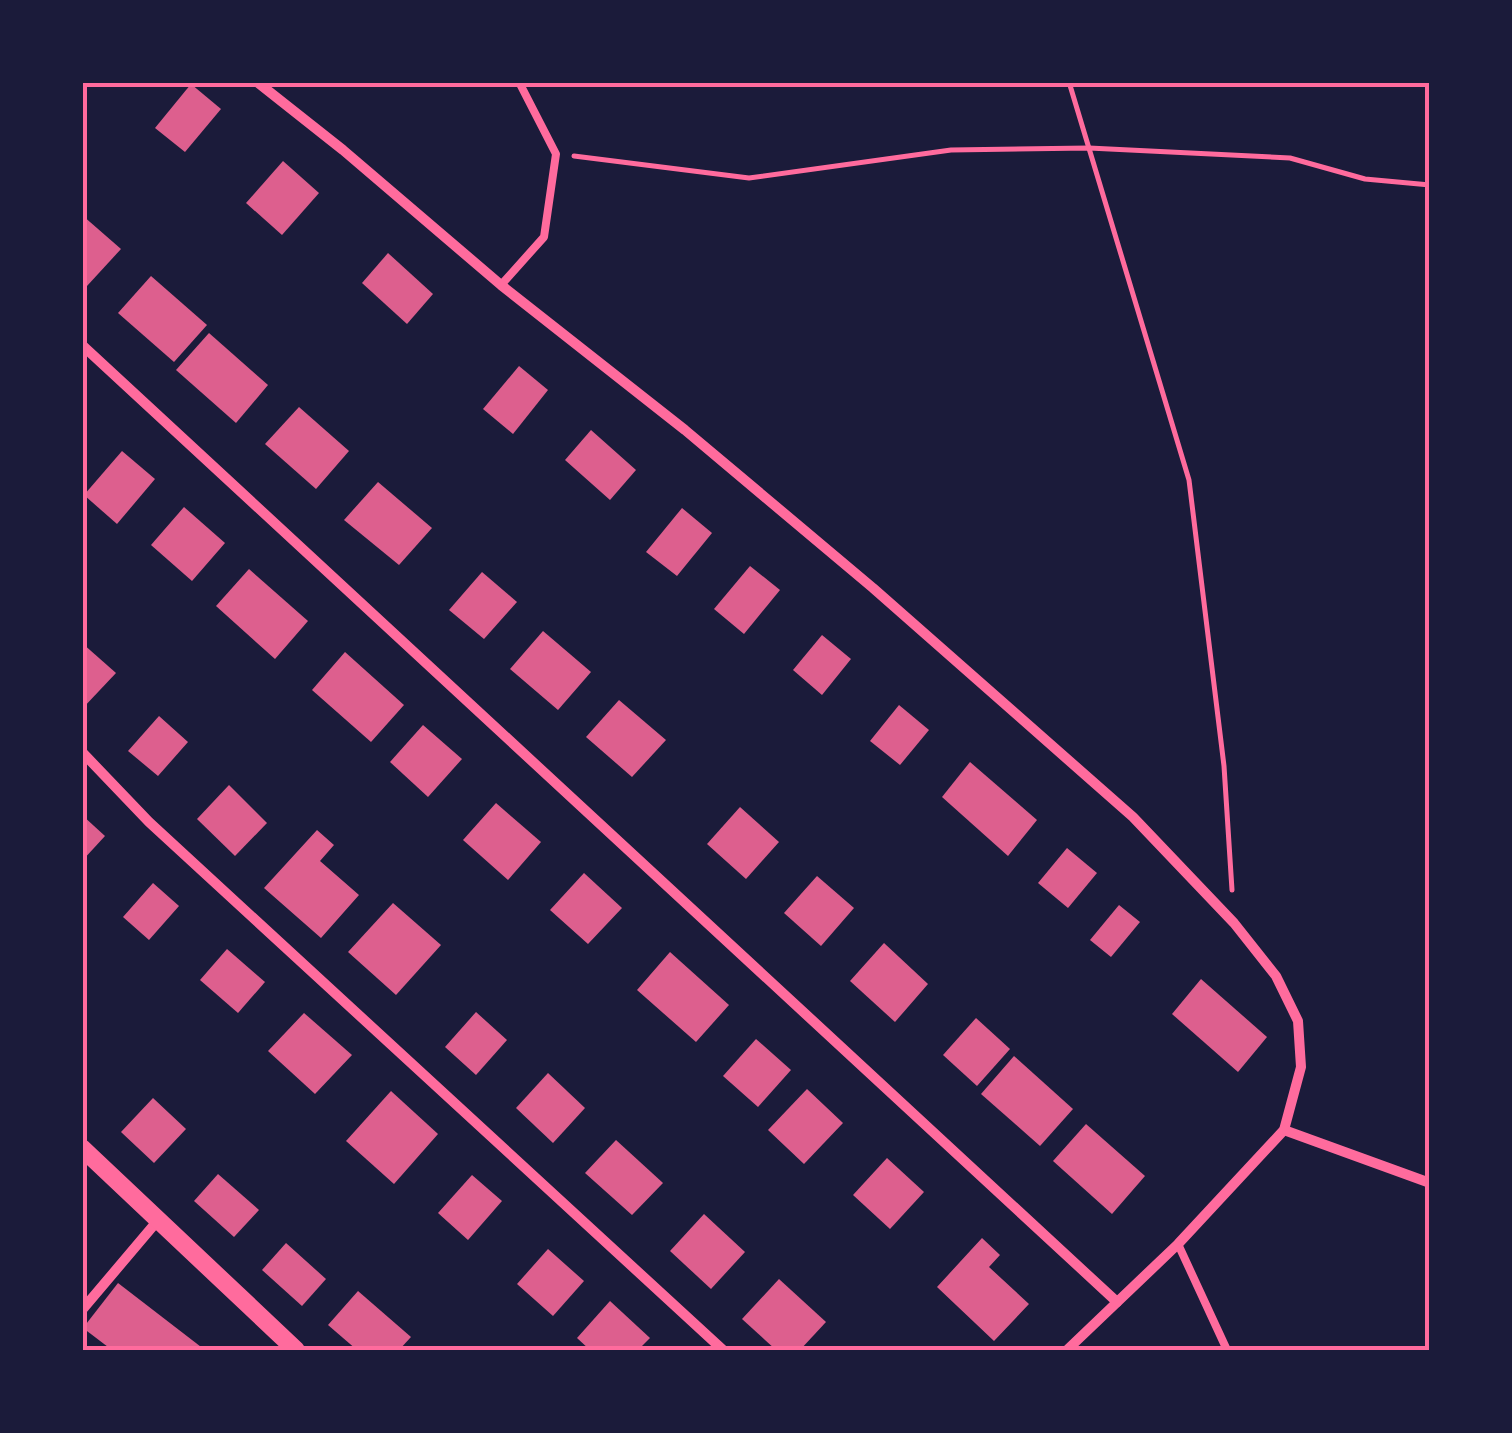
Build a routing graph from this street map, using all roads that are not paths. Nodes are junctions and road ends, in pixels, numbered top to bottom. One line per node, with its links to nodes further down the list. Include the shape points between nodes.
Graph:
1 (257, 82): 3 (street)
2 (519, 82): 3 (lane, via 556,154 544,237)
3 (501, 285): 6 (street, via 873,588 1133,817 1234,923 1276,976 1298,1022 1301,1067)
4 (82, 345): 11 (street)
5 (82, 752): 14 (street)
6 (1284, 1130): 8 (street); 10 (street)
7 (82, 1148): 9 (street)
8 (1430, 1183)
9 (160, 1218): 12 (street); 13 (street)
10 (1178, 1244): 11 (street); 16 (lane)
11 (1117, 1302): 15 (street)
12 (82, 1310)
13 (296, 1350)
14 (722, 1350)
15 (1067, 1350)
16 (1227, 1350)

